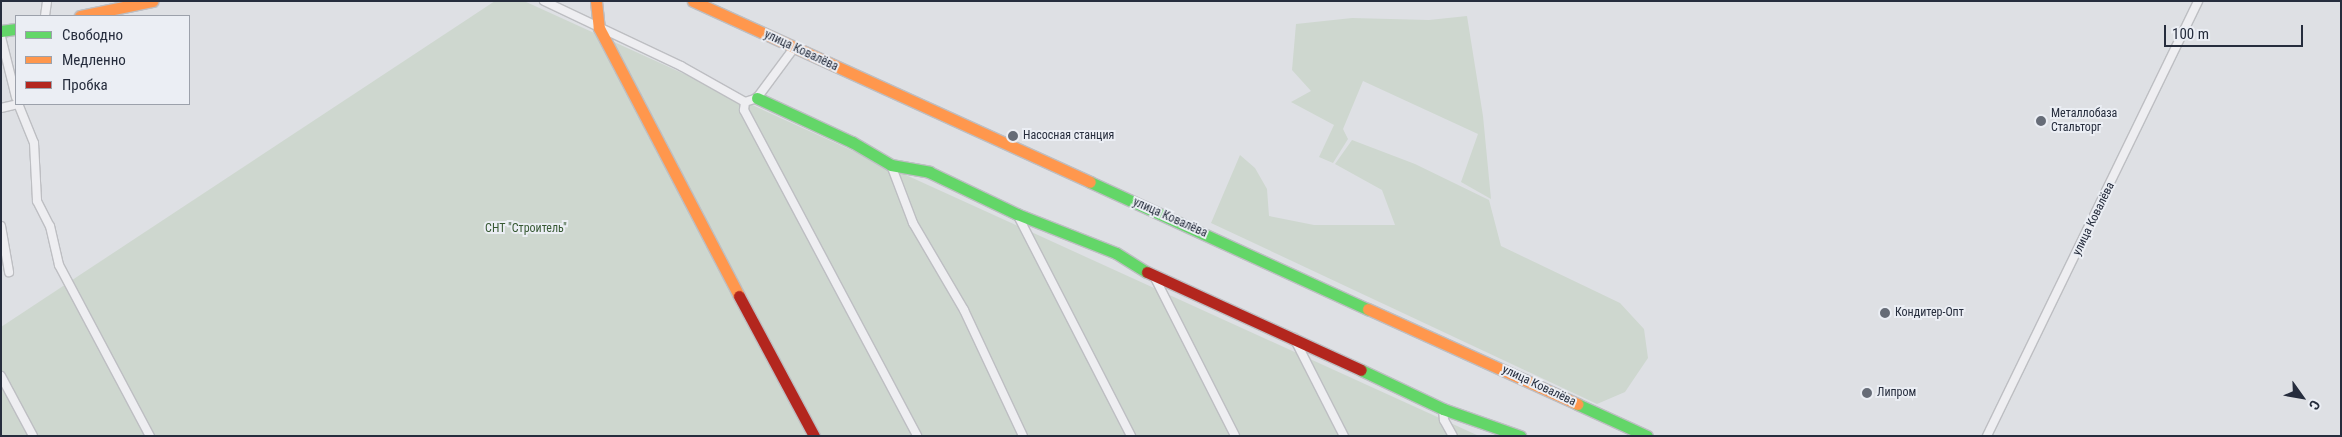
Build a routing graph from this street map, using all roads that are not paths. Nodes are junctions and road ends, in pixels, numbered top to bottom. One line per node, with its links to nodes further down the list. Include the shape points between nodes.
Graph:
1 (47, 1): 7 (street)
2 (152, 1): 8 (street)
3 (544, 1): 9 (street)
4 (596, 1): 9 (street)
5 (693, 1): 13 (street, улица Ковалёва)
6 (2198, 1): 38 (street, улица Ковалёва)
7 (45, 15)
8 (85, 15)
9 (599, 28): 16 (street, via 681,66); 29 (street)
10 (15, 29): 11 (street)
11 (1, 32)
12 (1, 37): 14 (street)
13 (794, 48): 15 (street); 37 (street, улица Ковалёва)
14 (15, 93)
15 (757, 98): 16 (street); 19 (street, via 852,142)
16 (745, 102): 30 (street, via 744,110)
17 (19, 105): 18 (street); 28 (street, via 34,144 37,201 50,226 59,265)
18 (1, 108)
19 (890, 165): 20 (street, via 916,167); 31 (street, via 913,224 964,310)
20 (1017, 214): 23 (street, via 1116,253); 32 (street)
21 (1, 226): 22 (street)
22 (9, 272)
23 (1154, 276): 24 (street); 33 (street)
24 (1294, 338): 26 (street); 34 (street)
25 (1, 376): 27 (street)
26 (1443, 409): 35 (street, via 1444,420); 36 (street)
27 (33, 436)
28 (150, 436)
29 (814, 436)
30 (917, 436)
31 (1023, 436)
32 (1131, 436)
33 (1235, 436)
34 (1344, 436)
35 (1453, 436)
36 (1520, 436)
37 (1647, 436)
38 (1987, 436)

